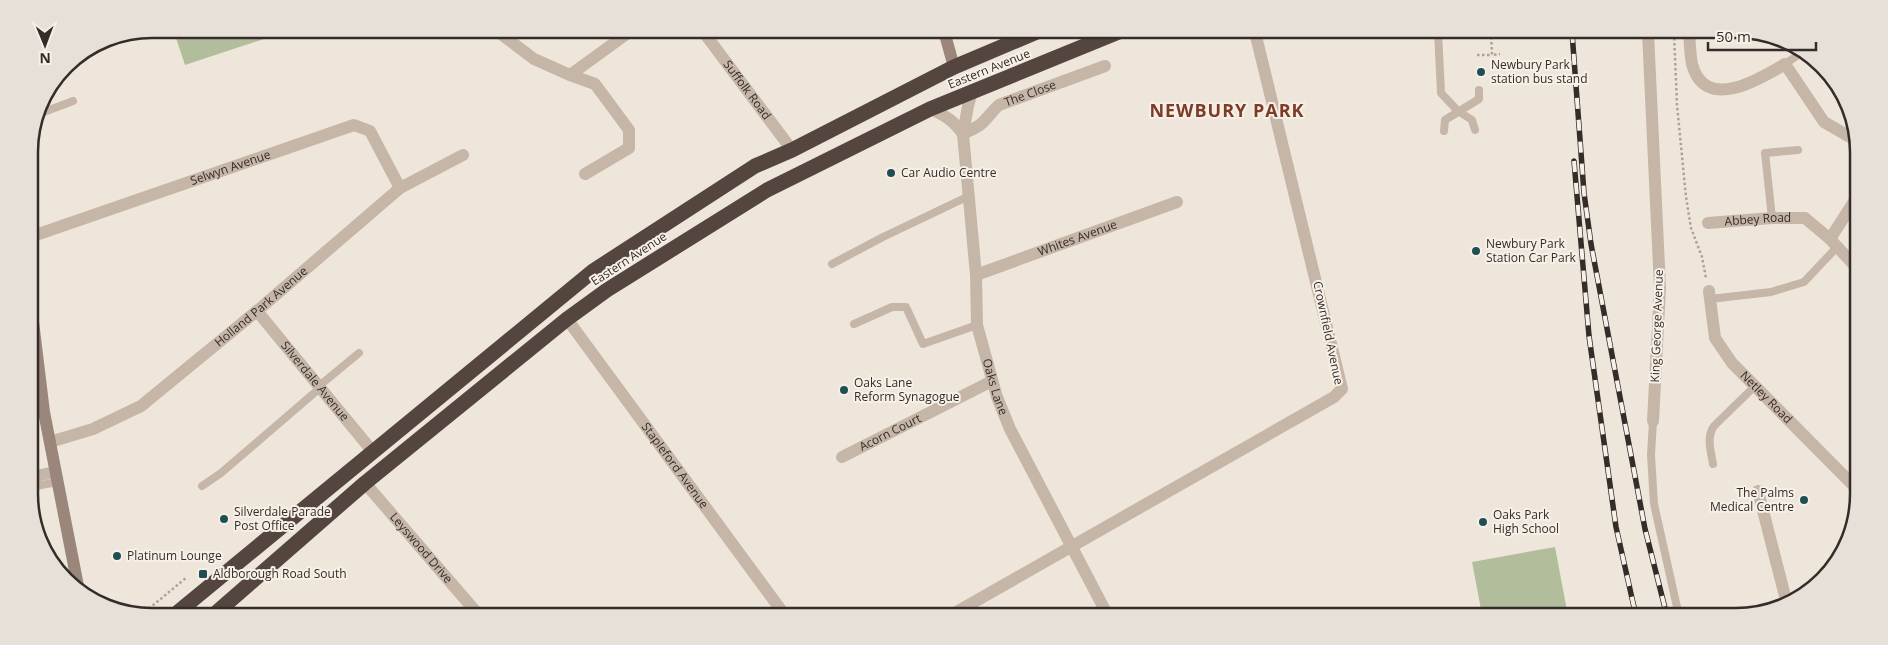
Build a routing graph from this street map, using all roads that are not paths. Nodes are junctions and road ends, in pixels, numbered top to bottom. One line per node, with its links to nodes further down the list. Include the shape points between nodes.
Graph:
1 (510, 38): 15 (street, via 534,59)
2 (621, 38): 15 (street)
3 (708, 38): 26 (street, Suffolk Road)
4 (946, 38): 14 (street)
5 (1022, 38): 14 (highway, Eastern Avenue)
6 (1104, 38): 17 (highway, Eastern Avenue)
7 (1256, 38): 63 (street, Crownfield Avenue, via 1342,389 1334,397)
8 (1438, 38): 20 (lane, via 1441,93)
9 (1648, 38): 51 (street, King George Avenue, via 1660,288)
10 (1689, 38): 12 (street, via 1692,64 1699,79 1712,89 1734,89 1757,81)
11 (1798, 55): 12 (lane)
12 (1786, 64): 25 (street, via 1824,122)
13 (1105, 66): 24 (street, The Close, via 999,105 976,128)
14 (954, 67): 26 (highway, Eastern Avenue)
15 (570, 75): 29 (street, via 595,84 629,130 629,148)
16 (1479, 90): 20 (lane, via 1479,99)
17 (972, 92): 19 (highway, Eastern Avenue); 24 (street, Oaks Lane)
18 (73, 102): 21 (lane)
19 (930, 109): 24 (street, via 944,114); 43 (highway, Eastern Avenue, via 767,190 607,290)
20 (1458, 111): 22 (lane, via 1472,120); 23 (lane, via 1445,120)
21 (45, 112)
22 (1475, 130)
23 (1444, 131)
24 (963, 134): 31 (street, Oaks Lane)
25 (1850, 137)
26 (792, 150): 53 (highway, Eastern Avenue, via 755,166 593,271)
27 (1798, 150): 34 (lane, via 1765,153)
28 (463, 155): 30 (street, Holland Park Avenue)
29 (585, 174)
30 (400, 188): 36 (street, Selwyn Avenue, via 370,131 354,125); 42 (street, Holland Park Avenue)
31 (969, 196): 39 (lane); 40 (street, Oaks Lane)
32 (1177, 202): 40 (street, Whites Avenue)
33 (1850, 210): 37 (street)
34 (1772, 218): 35 (street, Abbey Road); 37 (street, Abbey Road, via 1805,218)
35 (1708, 223)
36 (38, 234)
37 (1833, 243): 38 (street, Abbey Road); 41 (lane, via 1804,282 1771,292)
38 (1850, 261)
39 (832, 264)
40 (976, 275): 45 (street, Oaks Lane)
41 (1709, 295): 49 (street, Netley Road, via 1715,338 1732,363)
42 (257, 311): 50 (street, Silverdale Avenue); 52 (street, Holland Park Avenue, via 141,406 93,429)
43 (567, 319): 59 (highway, Eastern Avenue); 72 (street, Stapleford Avenue)
44 (854, 324): 45 (lane, via 892,307 906,307 922,344)
45 (977, 325): 48 (street, Oaks Lane)
46 (359, 354): 50 (lane)
47 (38, 355): 52 (street)
48 (992, 381): 54 (street, Acorn Court); 63 (street, Oaks Lane, via 1010,429)
49 (1755, 386): 55 (lane, via 1711,431); 58 (street, Netley Road)
50 (320, 387): 53 (street, Silverdale Avenue); 61 (lane, via 262,440)
51 (1653, 421): 68 (lane, King George Avenue, via 1654,504)
52 (50, 442): 57 (street)
53 (373, 452): 69 (highway, Eastern Avenue)
54 (842, 457)
55 (1713, 464)
56 (38, 477): 57 (street)
57 (56, 477): 60 (lane); 64 (street)
58 (1850, 482)
59 (365, 483): 70 (highway, Eastern Avenue); 71 (street, Leyswood Drive)
60 (38, 484)
61 (202, 486)
62 (1758, 491): 65 (street)
63 (1070, 546): 66 (street); 67 (street, Oaks Lane)
64 (77, 579)
65 (1785, 596)
66 (964, 607)
67 (1103, 607)
68 (1677, 607)
69 (183, 608)
70 (222, 608)
71 (473, 608)
72 (779, 608)

